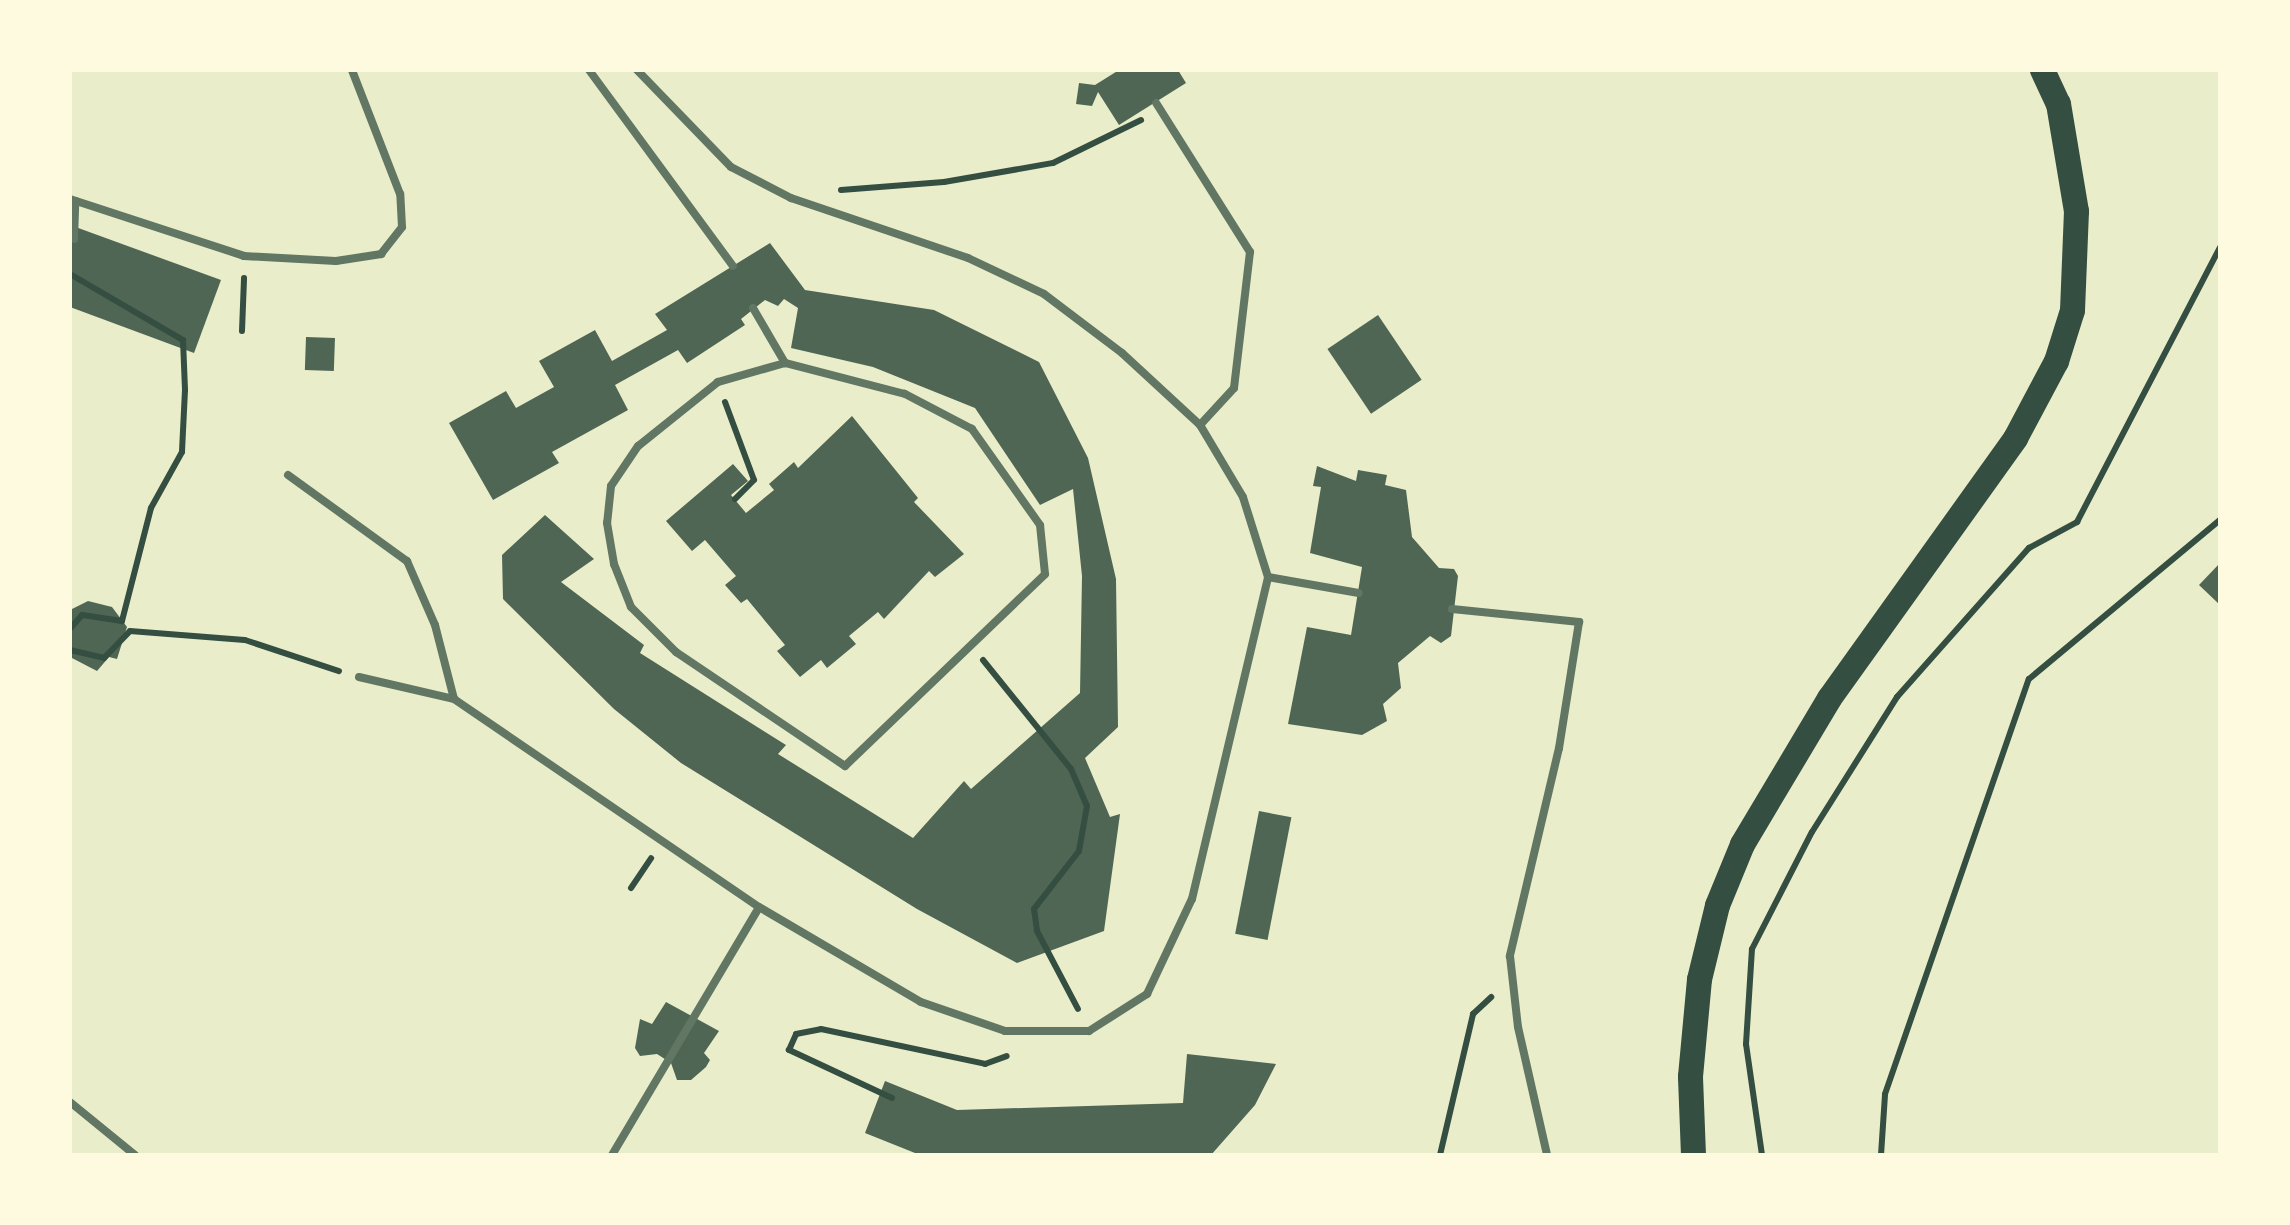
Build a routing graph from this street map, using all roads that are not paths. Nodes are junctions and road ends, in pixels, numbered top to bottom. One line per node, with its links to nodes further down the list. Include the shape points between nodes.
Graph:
1 (352, 70): 6 (lane, via 400,194 402,227 380,254 336,261 244,256)
2 (590, 70): 8 (lane)
3 (637, 70): 11 (lane, via 731,167 791,198 968,258 1044,294 1122,353)
4 (2042, 70): 23 (main road, via 2058,104 2076,211 2072,310 2056,360 2014,438 1828,698 1742,844 1699,979 1690,1076)
5 (1158, 105): 11 (lane, via 1250,252 1234,388)
6 (73, 200): 7 (lane)
7 (74, 239)
8 (732, 266)
9 (752, 308): 10 (lane)
10 (785, 362): 10 (lane, via 905,394 972,429 1040,525 1045,574 845,766 676,652 631,607 607,523 611,486 638,446 718,382)
11 (1200, 426): 13 (lane, via 1242,497)
12 (288, 474): 17 (lane, via 406,561 435,624)
13 (1268, 577): 14 (lane); 18 (lane, via 1192,899 1146,994 1089,1030 1005,1031 921,1002)
14 (1359, 594)
15 (1452, 609): 22 (lane, via 1580,622 1510,980)
16 (359, 678): 17 (lane)
17 (454, 699): 18 (lane)
18 (759, 907): 21 (lane)
19 (70, 1102): 20 (lane)
20 (135, 1155)
21 (612, 1155)
22 (1547, 1155)
23 (1693, 1155)

